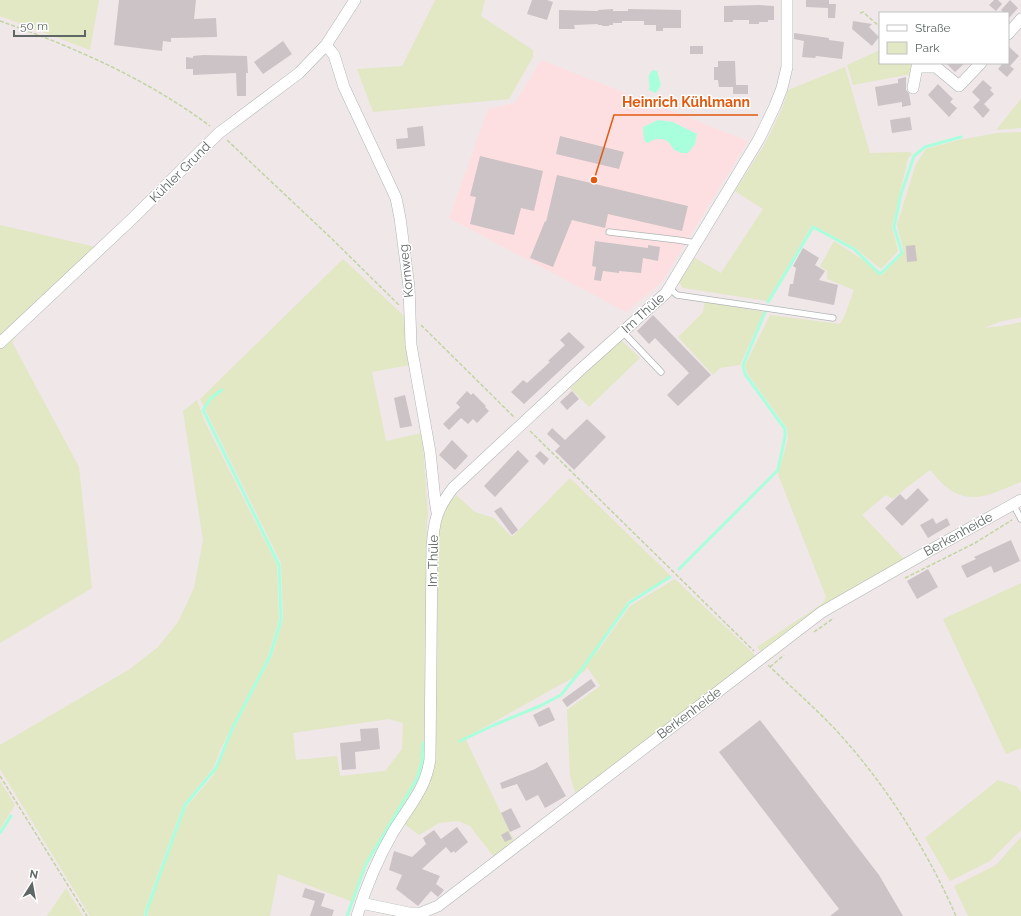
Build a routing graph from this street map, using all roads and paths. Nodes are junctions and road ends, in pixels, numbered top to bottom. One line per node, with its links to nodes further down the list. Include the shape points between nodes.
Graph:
1 (355, 0): 8 (street, Kühler Grund)
2 (787, 0): 13 (street, Im Thüle, via 787,67 782,88 759,139)
3 (860, 13): 6 (path, via 863,12)
4 (1021, 19): 7 (street)
5 (0, 21): 11 (path, via 48,38 152,88)
6 (879, 26)
7 (1009, 33)
8 (326, 45): 11 (street, Kühler Grund, via 299,73); 15 (street, Kornweg, via 334,55 344,87 396,198)
9 (980, 64): 10 (street, via 959,86 936,67 917,67)
10 (913, 88)
11 (219, 133): 15 (path); 18 (street, Kühler Grund)
12 (609, 232): 13 (lane)
13 (696, 243): 14 (street, Im Thüle)
14 (669, 288): 16 (lane, Im Thüle, via 677,295); 17 (street, Im Thüle, via 666,294)
15 (410, 315): 20 (path); 22 (street, Kornweg, via 411,345 430,452)
16 (833, 318)
17 (623, 332): 19 (lane); 20 (street, Im Thüle)
18 (0, 343)
19 (661, 372)
20 (522, 424): 22 (street, Im Thüle, via 453,488); 28 (path)
21 (1017, 502): 23 (lane); 28 (street, Berkenheide, via 822,612)
22 (437, 512): 31 (street, Im Thüle, via 432,548 428,772 424,784 392,834 374,869)
23 (1020, 518): 24 (path)
24 (901, 580)
25 (840, 614): 26 (path)
26 (814, 632)
27 (785, 654): 29 (path)
28 (762, 658): 29 (path); 32 (street, Berkenheide)
29 (770, 667): 35 (path, via 834,728 868,769 926,855)
30 (0, 776): 33 (path)
31 (361, 903): 32 (street, Berkenheide, via 409,913); 34 (street, Im Thüle)
32 (430, 913)
33 (87, 916)
34 (357, 916)
35 (956, 916)

